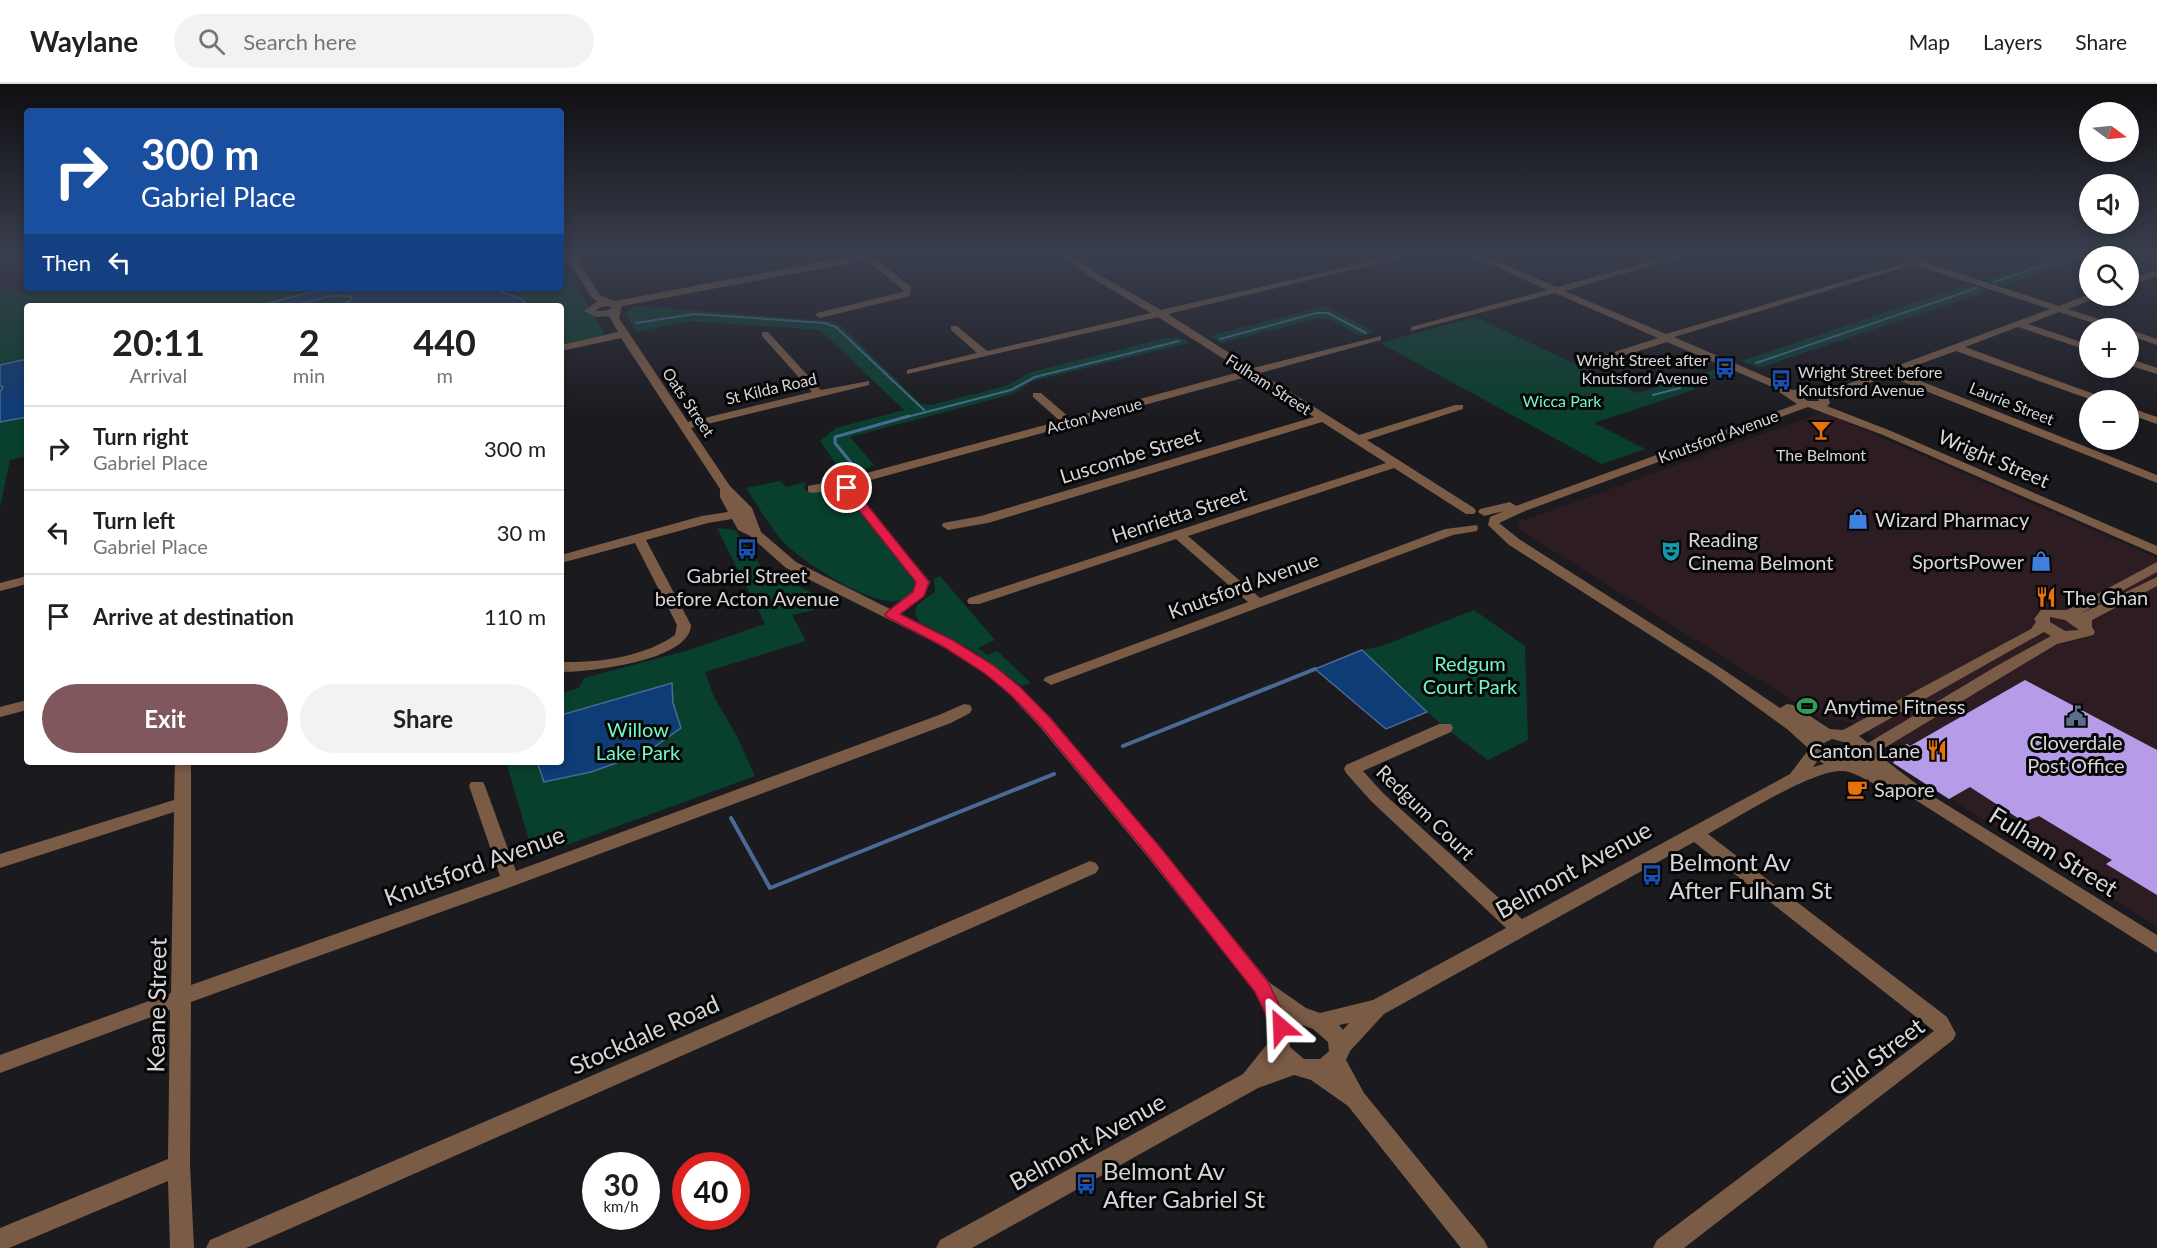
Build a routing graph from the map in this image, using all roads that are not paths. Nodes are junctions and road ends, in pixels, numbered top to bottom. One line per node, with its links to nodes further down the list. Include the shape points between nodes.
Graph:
1 (598, 308): 16 (street, Oats Street)
2 (614, 308): 16 (street, Oats Street, via 614,318)
3 (848, 308): 11 (street)
4 (1151, 308): 10 (street, Fulham Street)
5 (1178, 308): 10 (street)
6 (1488, 308): 15 (street)
7 (1603, 308): 18 (street, Wright Street)
8 (1757, 308): 18 (street)
9 (2057, 309): 12 (street); 13 (street)
10 (1159, 313): 25 (street); 31 (street, Fulham Street)
11 (820, 315)
12 (2085, 318)
13 (2018, 324): 22 (street); 24 (street)
14 (954, 328): 25 (street)
15 (1414, 329)
16 (624, 334): 23 (street); 44 (street, Oats Street)
17 (765, 334): 35 (street)
18 (1668, 336): 26 (street); 36 (street, Wright Street)
19 (2139, 336): 21 (street)
20 (1377, 338): 31 (street, Acton Avenue)
21 (2157, 342)
22 (2079, 344)
23 (564, 347)
24 (1956, 347): 30 (street); 34 (street)
25 (985, 355): 29 (street)
26 (1587, 364)
27 (2139, 365): 28 (street)
28 (2157, 371)
29 (911, 372)
30 (1888, 372): 33 (street); 47 (street, Laurie Street)
31 (1251, 373): 41 (street, Fulham Street); 43 (street, Acton Avenue)
32 (864, 383): 35 (street, St Kilda Road)
33 (1838, 391)
34 (2079, 392)
35 (819, 394): 44 (street, St Kilda Road)
36 (1796, 394): 38 (street, Wright Street); 38 (street, Wright Street, via 1818,394); 51 (street, Knutsford Avenue, via 1788,404)
37 (1036, 395): 43 (street)
38 (1816, 403): 51 (street, Knutsford Avenue); 55 (street, Wright Street); 56 (street, Wright Street)
39 (1459, 407): 45 (street)
40 (2139, 415): 42 (street)
41 (1322, 418): 45 (street, Fulham Street); 52 (street, Luscombe Street, via 983,520)
42 (2157, 421)
43 (1068, 422): 48 (street, Acton Avenue)
44 (686, 426): 50 (street, Oats Street, via 726,489 726,497)
45 (1356, 440): 46 (street, Fulham Street)
46 (1395, 464): 51 (street, Fulham Street); 53 (street, Henrietta Street)
47 (2157, 479)
48 (848, 485): 49 (street, Acton Avenue); 64 (street, via 849,492 923,582 919,593)
49 (812, 489)
50 (740, 511): 54 (street); 64 (street, via 743,527 791,565)
51 (1478, 520): 63 (street, Knutsford Avenue); 76 (street, Fulham Street, via 1716,671)
52 (948, 526)
53 (1178, 534): 62 (street, Henrietta Street); 63 (street)
54 (639, 538): 57 (street); 69 (street, via 684,633 667,646 610,664)
55 (2157, 544)
56 (2157, 551)
57 (564, 558)
58 (2157, 566): 65 (street)
59 (24, 581): 61 (street)
60 (2157, 581): 67 (street, Belmont Avenue, via 2085,618)
61 (0, 587)
62 (974, 601)
63 (1258, 603): 70 (street, Knutsford Avenue)
64 (891, 615): 90 (street, via 949,644 1015,691 1153,851)
65 (2064, 615): 66 (street, via 2046,614 2041,619); 67 (street)
66 (2043, 623): 68 (street); 75 (street, via 2036,632)
67 (2085, 627): 68 (street, Belmont Avenue, via 2088,632 2082,636)
68 (2067, 635): 77 (street, Belmont Avenue, via 2005,667)
69 (564, 667)
70 (1051, 680)
71 (24, 706): 73 (street)
72 (964, 710): 87 (street, Knutsford Avenue)
73 (0, 712)
74 (1445, 728): 88 (street, Redgum Court, via 1352,769 1377,797)
75 (1846, 736): 76 (street); 77 (street)
76 (1820, 743): 79 (street, via 1827,758); 80 (street, Belmont Avenue)
77 (1869, 754): 79 (street, Belmont Avenue, via 1865,765); 82 (street, Fulham Street)
78 (183, 765): 83 (street, Keane Street)
79 (1846, 766): 80 (street, Belmont Avenue); 82 (street, Fulham Street)
80 (1796, 778): 84 (street, Belmont Avenue)
81 (477, 786): 87 (street)
82 (1924, 799): 89 (street, Fulham Street)
83 (183, 803): 85 (street); 91 (street, Keane Street)
84 (1694, 833): 88 (street, Belmont Avenue); 106 (street, Gild Street, via 1940,1023 1946,1034)
85 (0, 861)
86 (1090, 868): 103 (street, Stockdale Road)
87 (510, 880): 91 (street, Knutsford Avenue)
88 (1520, 929): 92 (street, Belmont Avenue)
89 (2157, 945)
90 (1262, 987): 93 (street); 94 (street)
91 (182, 997): 96 (street, Knutsford Avenue); 100 (street, Keane Street)
92 (1377, 1008): 93 (street, Belmont Avenue); 95 (street, Belmont Avenue)
93 (1311, 1019): 94 (street, via 1293,1018); 95 (street, via 1334,1033)
94 (1279, 1036): 97 (street, via 1281,1053); 98 (street, Belmont Avenue)
95 (1337, 1054): 97 (street, via 1323,1068); 99 (street)
96 (0, 1065)
97 (1305, 1068): 98 (street, Belmont Avenue); 99 (street)
98 (1251, 1081): 104 (street, Belmont Avenue)
99 (1356, 1100): 105 (street)
100 (178, 1165): 101 (street); 102 (street, Keane Street)
101 (0, 1240)
102 (182, 1248)
103 (218, 1248)
104 (948, 1248)
105 (1476, 1248)
106 (1665, 1248)

